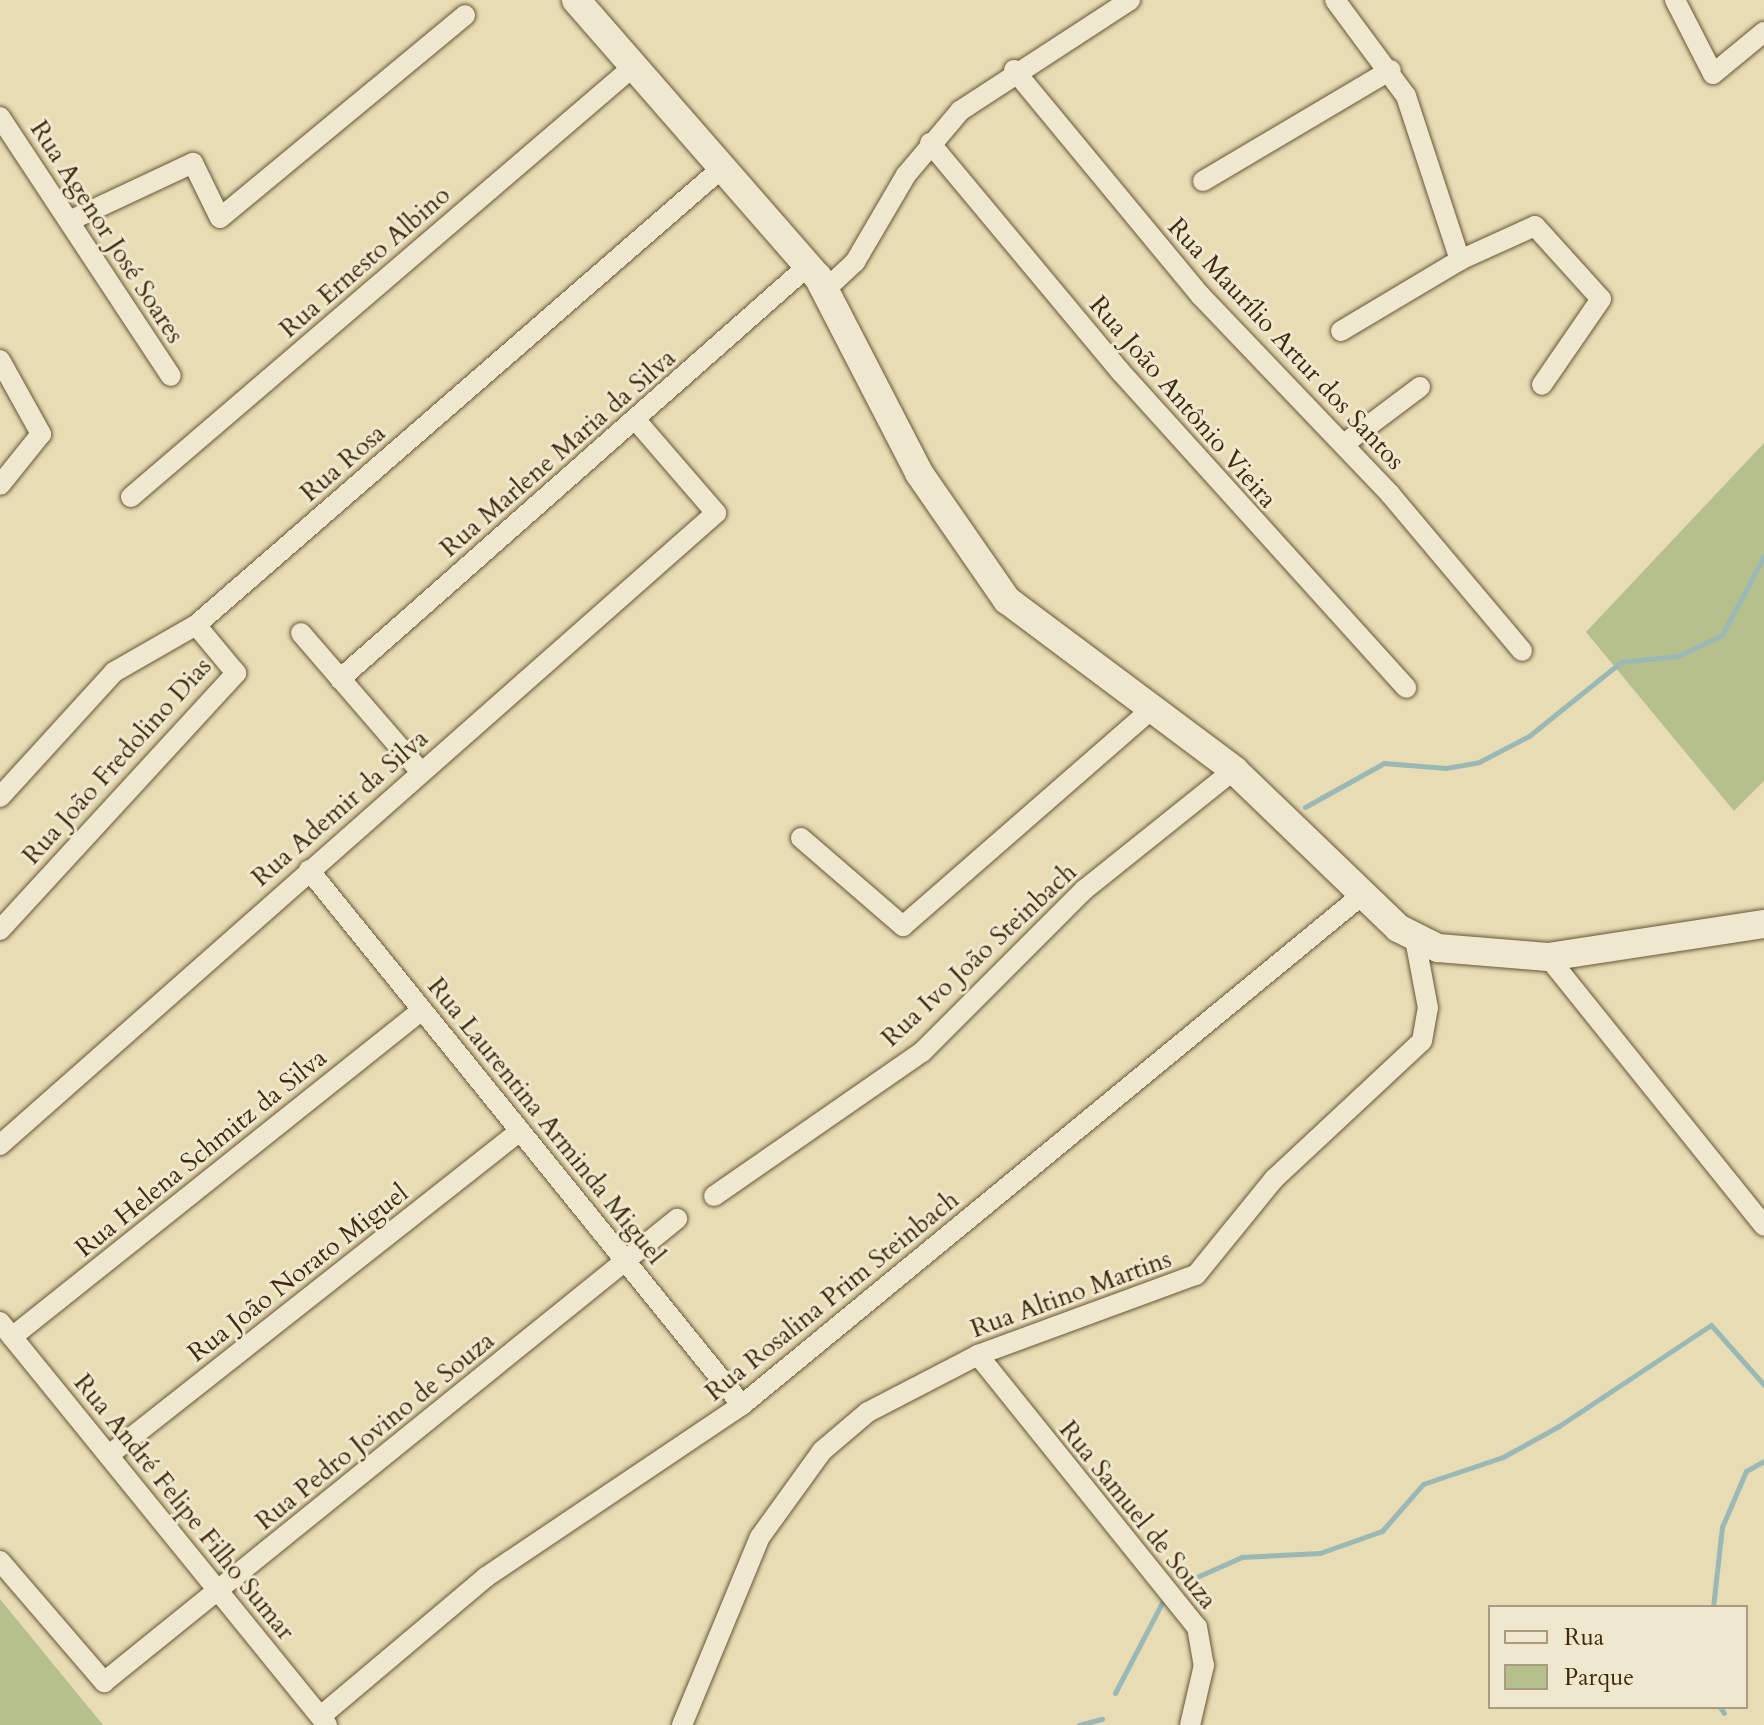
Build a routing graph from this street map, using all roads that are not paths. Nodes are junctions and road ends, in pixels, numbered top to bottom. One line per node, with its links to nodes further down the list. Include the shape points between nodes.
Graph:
1 (576, 0): 7 (main road)
2 (1130, 0): 8 (street)
3 (1335, 0): 9 (street)
4 (1675, 0): 6 (street, via 1713,74)
5 (465, 15): 14 (street, via 220,218 193,163)
6 (1764, 32)
7 (634, 66): 12 (main road); 26 (street, Rua Ernesto Albino)
8 (1014, 70): 11 (street); 24 (street, Rua Maurílio Artur dos Santos, via 1201,296)
9 (1391, 70): 13 (street); 15 (street, via 1413,112)
10 (0, 117): 14 (street, Rua Agenor José Soares)
11 (930, 143): 17 (street, via 855,262); 31 (street, Rua João Antônio Vieira, via 1120,371)
12 (723, 167): 16 (main road); 27 (street, Rua Rosa)
13 (1203, 181)
14 (69, 221): 20 (street, Rua Agenor José Soares)
15 (1460, 260): 18 (street); 21 (street, via 1535,226 1598,290 1598,308)
16 (809, 265): 17 (main road); 23 (street, Rua Marlene Maria da Silva)
17 (826, 289): 32 (main road, via 919,473 980,568 1035,627)
18 (1341, 331)
19 (0, 360): 25 (street, via 41,434)
20 (171, 376)
21 (1542, 385)
22 (1420, 387): 24 (street)
23 (635, 419): 30 (street, Rua Marlene Maria da Silva); 34 (street, Rua Ademir da Silva, via 716,513)
24 (1344, 444): 29 (street, Rua Maurílio Artur dos Santos)
25 (0, 485)
26 (131, 497)
27 (196, 625): 35 (street, Rua Rosa, via 114,672); 40 (street, Rua João Fredolino Dias, via 236,673)
28 (301, 633): 30 (street)
29 (1522, 651)
30 (340, 679): 34 (street)
31 (1406, 688)
32 (1151, 710): 33 (main road); 36 (street, via 903,926)
33 (1234, 770): 38 (main road); 46 (street, Rua Ivo João Steinbach, via 1084,890 922,1052)
34 (421, 772): 37 (street, Rua Ademir da Silva)
35 (0, 797)
36 (801, 838)
37 (309, 870): 43 (street, Rua Laurentina Arminda Miguel); 45 (street, Rua Ademir da Silva)
38 (1362, 895): 41 (main road); 52 (street, Rua Rosalina Prim Steinbach)
39 (1764, 924): 42 (main road)
40 (0, 930)
41 (1415, 939): 42 (main road, via 1489,955); 51 (street, Rua Altino Martins, via 1428,1008 1422,1041 1274,1179 1204,1268)
42 (1548, 957): 48 (street)
43 (422, 1010): 44 (street, Rua Laurentina Arminda Miguel); 50 (street, Rua Helena Schmitz da Silva)
44 (520, 1131): 49 (street, Rua Laurentina Arminda Miguel); 53 (street, Rua João Norato Miguel)
45 (0, 1145)
46 (714, 1196)
47 (677, 1219): 49 (street, Rua Pedro Jovino de Souza)
48 (1764, 1226)
49 (626, 1261): 52 (street, Rua Laurentina Arminda Miguel); 55 (street, Rua Pedro Jovino de Souza)
50 (6, 1330): 53 (street, Rua André Felipe Filho Sumar)
51 (978, 1355): 57 (street, Rua Altino Martins, via 868,1412 796,1480 760,1537); 58 (street, Rua Samuel de Souza, via 1197,1627 1204,1665)
52 (742, 1405): 56 (street, Rua Rosalina Prim Steinbach, via 486,1577)
53 (109, 1455): 55 (street, Rua André Felipe Filho Sumar)
54 (0, 1561): 55 (street, Rua Pedro Jovino de Souza, via 104,1682)
55 (218, 1590): 56 (street, Rua André Felipe Filho Sumar)
56 (324, 1720)
57 (682, 1725)
58 (1190, 1725)

